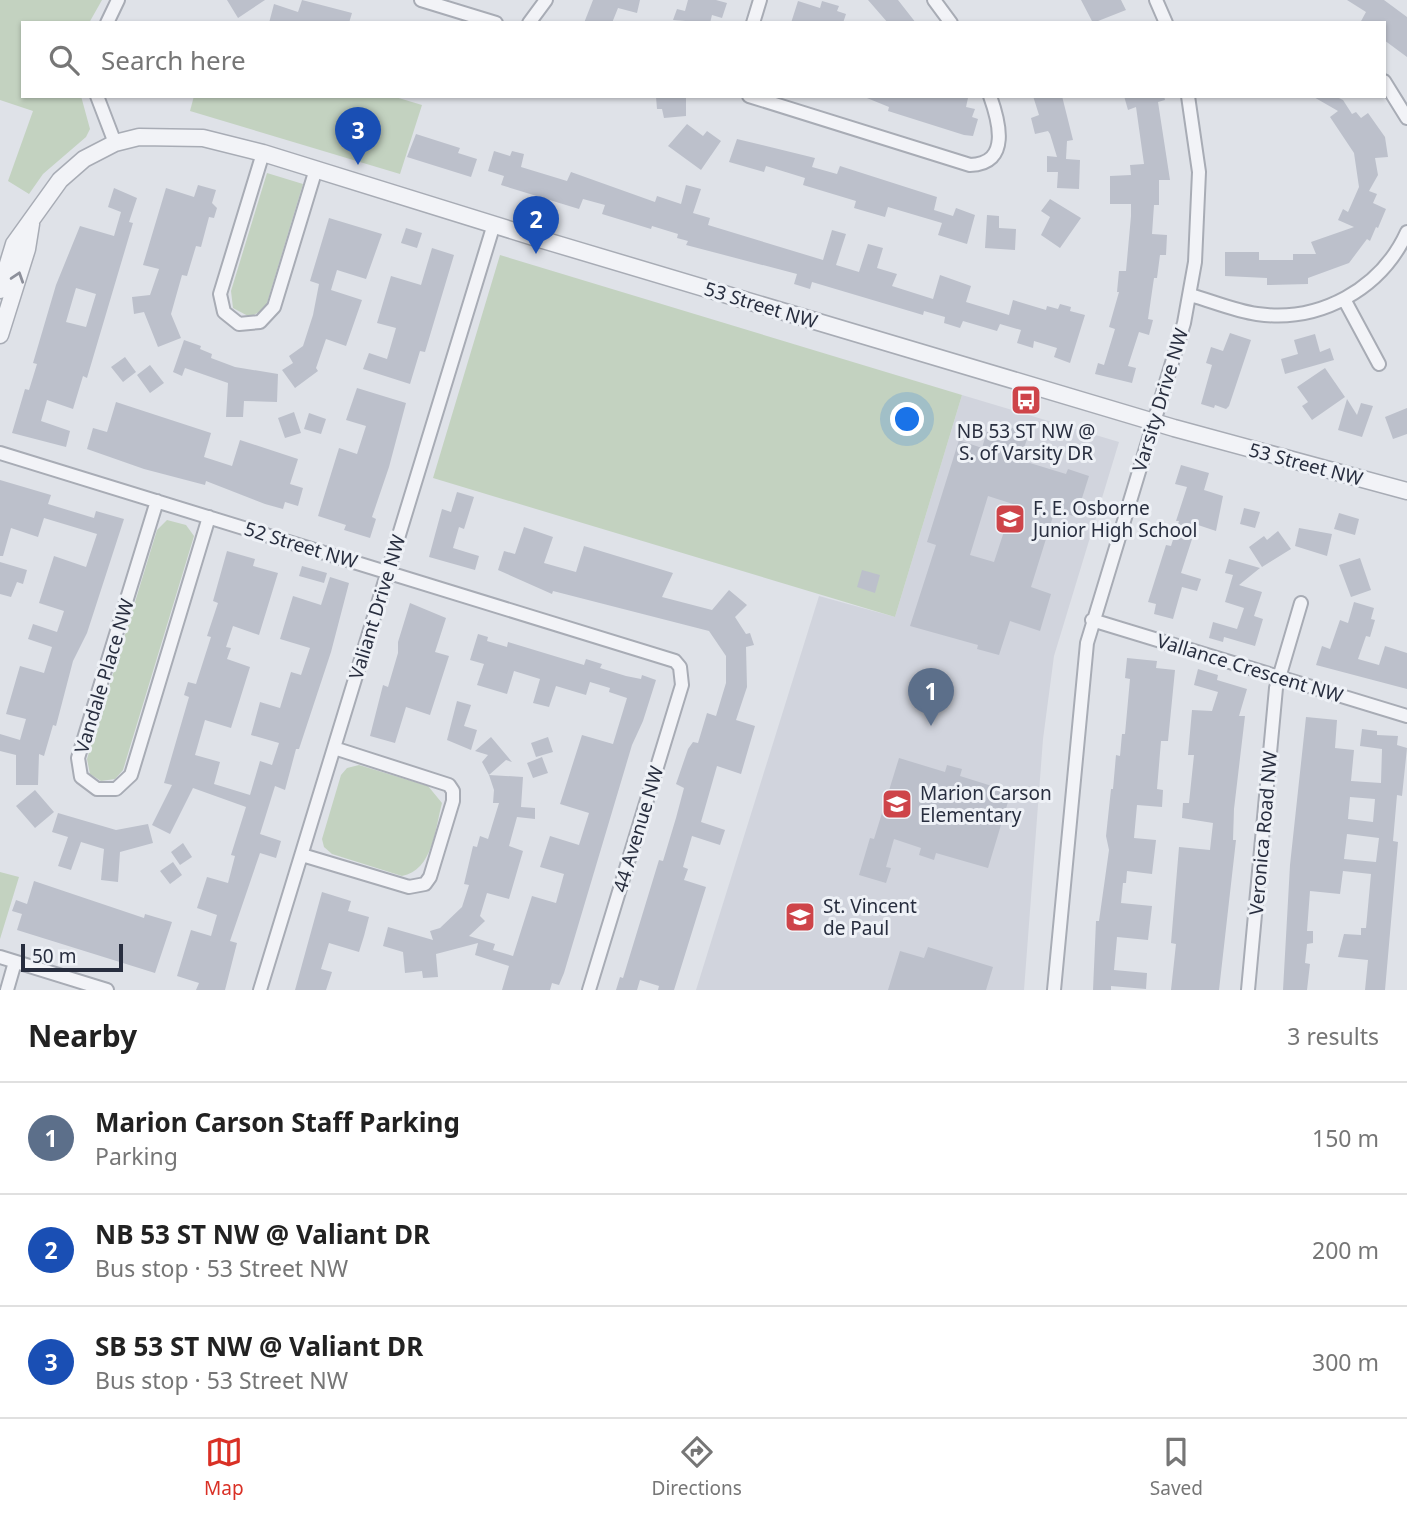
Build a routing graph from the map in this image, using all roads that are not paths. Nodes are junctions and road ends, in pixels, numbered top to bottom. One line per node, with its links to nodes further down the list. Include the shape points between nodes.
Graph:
1 (118, 0): 7 (street)
2 (421, 0): 8 (street)
3 (546, 0): 9 (street)
4 (760, 0): 10 (street)
5 (934, 0): 11 (street)
6 (1156, 0): 12 (street)
7 (108, 21)
8 (489, 21)
9 (530, 21)
10 (754, 21)
11 (950, 21)
12 (1165, 21)
13 (1386, 84): 18 (street)
14 (98, 98): 19 (street)
15 (755, 98): 16 (street, via 970,165 986,162 999,147 1001,130)
16 (991, 98)
17 (1188, 98): 26 (street, Varsity Drive NW, via 1199,172)
18 (1407, 118)
19 (115, 143): 20 (street, 53 Street NW, via 170,135); 22 (street, via 68,171)
20 (263, 153): 21 (street, 53 Street NW); 21 (street, via 220,294 224,312 239,324 260,322 274,307)
21 (316, 169): 23 (street, 53 Street NW)
22 (32, 218): 25 (street, via 14,244); 28 (street, one-way to 22)
23 (494, 224): 30 (street, 53 Street NW); 35 (street, Valiant Drive NW)
24 (1407, 232): 27 (street, via 1384,268)
25 (0, 290)
26 (1190, 295): 27 (street, via 1271,315 1306,313); 30 (street, Varsity Drive NW)
27 (1344, 299): 29 (street)
28 (0, 335)
29 (1379, 364)
30 (1154, 422): 32 (street, 53 Street NW); 37 (street, Varsity Drive NW)
31 (0, 453): 33 (street, 52 Street NW)
32 (1407, 491)
33 (156, 501): 34 (street, 52 Street NW); 34 (street, Vandale Place NW, via 78,758 81,777 97,789 116,789 131,775)
34 (209, 517): 35 (street, 52 Street NW)
35 (388, 572): 38 (street, 52 Street NW, via 665,656); 41 (street, Valiant Drive NW)
36 (1301, 603): 39 (street, Veronica Road NW)
37 (1093, 620): 39 (street, Vallance Crescent NW); 50 (street, Varsity Drive NW, via 1084,661)
38 (680, 667): 49 (street, 44 Avenue NW, via 682,685)
39 (1279, 677): 40 (street, Vallance Crescent NW); 51 (street, Veronica Road NW)
40 (1407, 716)
41 (334, 748): 42 (street, Valiant Drive NW); 42 (street, via 449,785 453,800 438,852 430,877 416,887)
42 (302, 855): 48 (street, Valiant Drive NW)
43 (0, 957): 44 (street)
44 (15, 962): 45 (street); 46 (street)
45 (66, 984): 47 (street)
46 (7, 990)
47 (107, 990)
48 (260, 990)
49 (589, 990)
50 (1054, 990)
51 (1248, 990)

